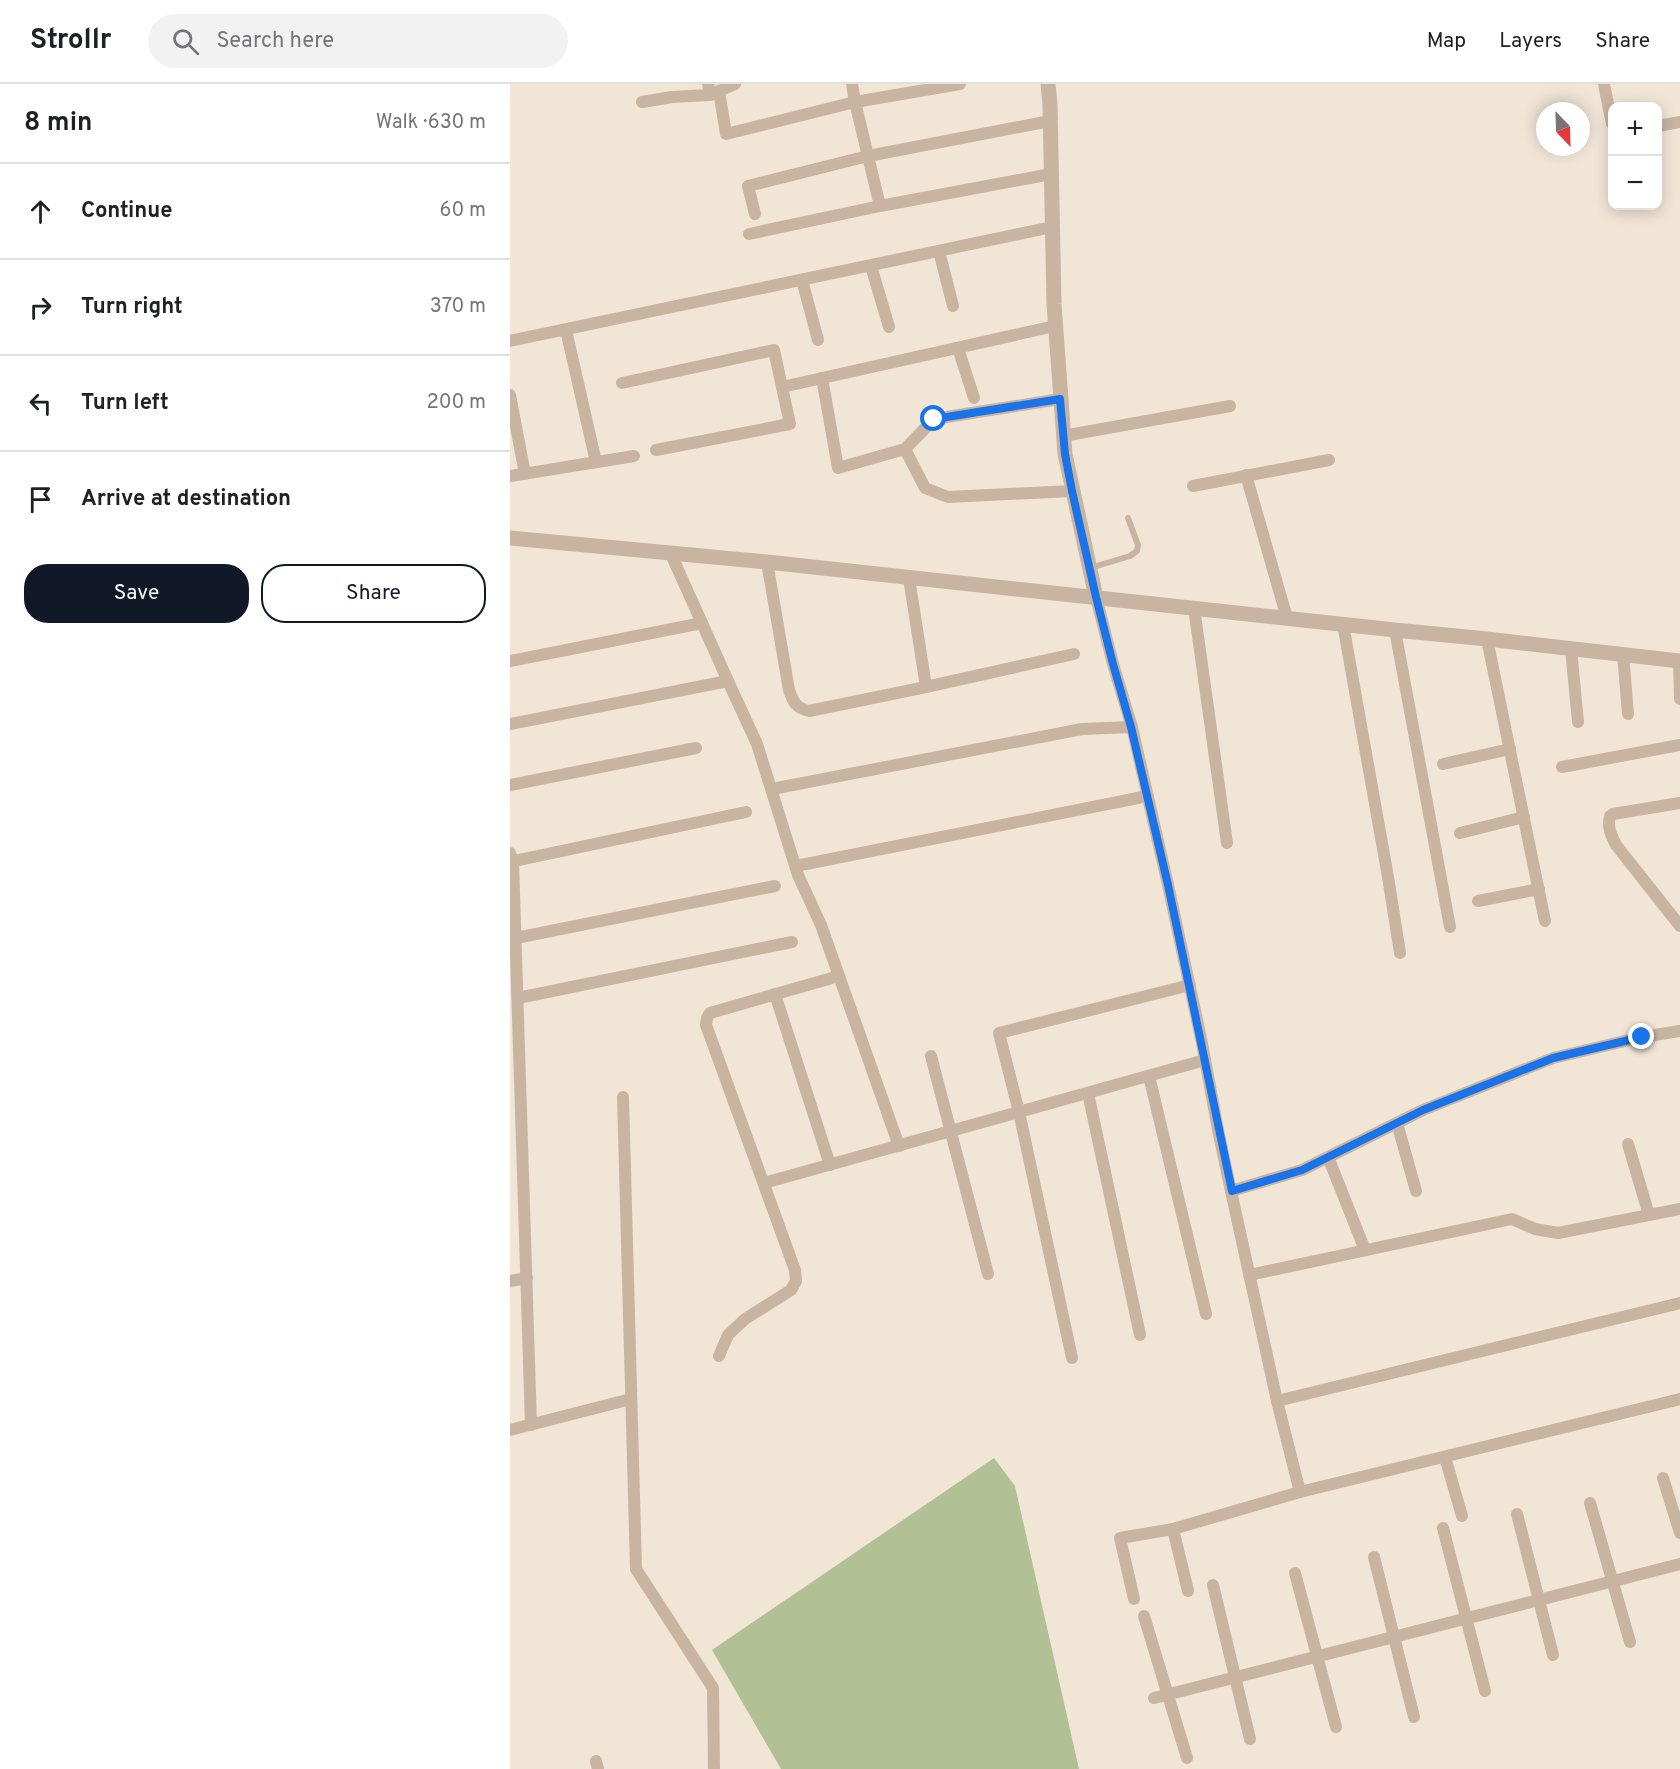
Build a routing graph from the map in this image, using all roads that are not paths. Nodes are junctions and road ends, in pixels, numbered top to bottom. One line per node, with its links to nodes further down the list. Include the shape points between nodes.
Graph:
1 (735, 84): 6 (street)
2 (852, 84): 8 (street)
3 (960, 84): 8 (street)
4 (1047, 84): 10 (street)
5 (1604, 84): 9 (street)
6 (712, 90): 7 (street); 8 (street, via 726,134)
7 (642, 102)
8 (855, 102): 13 (street)
9 (1608, 104)
10 (1050, 121): 13 (street); 14 (street)
11 (1680, 122): 12 (street)
12 (1662, 125)
13 (868, 156): 15 (street); 16 (street, via 748,186)
14 (1051, 174): 15 (street); 17 (street)
15 (880, 206): 18 (street)
16 (755, 214)
17 (1052, 227): 19 (street); 23 (street)
18 (749, 234)
19 (939, 251): 20 (street); 22 (street)
20 (871, 266): 21 (street); 24 (street)
21 (802, 280): 25 (street); 26 (street)
22 (953, 306)
23 (1055, 326): 28 (street); 33 (street)
24 (889, 327)
25 (566, 330): 27 (street); 41 (street)
26 (818, 340)
27 (510, 341)
28 (958, 348): 29 (street); 32 (street)
29 (822, 378): 31 (street); 37 (street, via 838,468)
30 (622, 383): 31 (street, via 774,350)
31 (782, 387): 38 (street, via 790,424)
32 (974, 398)
33 (1060, 399): 36 (street); 37 (street, via 934,419)
34 (511, 402): 42 (street)
35 (1230, 406): 36 (street)
36 (1063, 436): 46 (street)
37 (905, 449): 46 (street, via 925,488 948,497)
38 (656, 450)
39 (634, 456): 41 (street)
40 (1329, 460): 44 (street)
41 (596, 462): 42 (street)
42 (525, 474): 43 (street)
43 (510, 476)
44 (1246, 476): 45 (street); 55 (street)
45 (1193, 486)
46 (1072, 491): 51 (street)
47 (1128, 518): 51 (lane, via 1137,551)
48 (510, 538): 49 (street)
49 (670, 552): 50 (street); 56 (street)
50 (767, 562): 52 (street); 66 (street, via 789,690 798,708 809,711)
51 (1090, 568): 53 (street)
52 (909, 578): 53 (street); 66 (street)
53 (1096, 597): 54 (street); 71 (street)
54 (1194, 608): 55 (street); 84 (street)
55 (1287, 618): 57 (street)
56 (702, 623): 63 (street); 65 (street)
57 (1343, 624): 58 (street); 95 (street)
58 (1395, 630): 59 (street); 92 (street)
59 (1487, 639): 60 (street); 74 (street)
60 (1571, 649): 62 (street); 69 (street)
61 (1074, 654): 66 (street)
62 (1623, 654): 64 (street); 68 (street)
63 (510, 661)
64 (1679, 661): 67 (street)
65 (728, 681): 70 (street); 78 (street, via 757,744)
66 (926, 687)
67 (1680, 699)
68 (1628, 714)
69 (1578, 722)
70 (510, 724)
71 (1131, 727): 78 (street, via 1082,729); 79 (street)
72 (1680, 745): 76 (street)
73 (696, 748): 77 (street)
74 (1509, 749): 75 (street); 82 (street)
75 (1443, 765)
76 (1562, 767)
77 (510, 785)
78 (771, 789): 86 (street)
79 (1148, 796): 86 (street); 97 (street)
80 (1680, 803): 91 (street, via 1613,814 1609,820 1616,845)
81 (747, 812): 85 (street)
82 (1524, 817): 83 (street); 88 (street)
83 (1460, 833)
84 (1227, 843)
85 (511, 859): 93 (street)
86 (796, 866): 96 (street)
87 (775, 885): 93 (street)
88 (1539, 889): 89 (street); 90 (street)
89 (1478, 901)
90 (1545, 921)
91 (1680, 926)
92 (1450, 927)
93 (516, 938): 99 (street)
94 (792, 942): 99 (street)
95 (1400, 953)
96 (839, 976): 98 (street); 110 (street)
97 (1190, 986): 102 (street); 106 (street, via 999,1033)
98 (775, 994): 112 (street); 113 (street, via 710,1013 706,1025)
99 (518, 998): 121 (street)
100 (1680, 1031): 107 (street, via 1553,1058)
101 (930, 1056): 108 (street)
102 (1205, 1060): 103 (street); 114 (street)
103 (1149, 1076): 104 (street); 124 (street)
104 (1088, 1093): 106 (street); 125 (street)
105 (623, 1097): 128 (street)
106 (1019, 1112): 108 (street); 127 (street)
107 (1397, 1123): 111 (street); 115 (street)
108 (951, 1131): 110 (street); 119 (street)
109 (1628, 1144): 117 (street)
110 (899, 1146): 112 (street)
111 (1328, 1157): 114 (street, via 1302,1170); 118 (street)
112 (830, 1165): 113 (street)
113 (764, 1184): 126 (street, via 796,1281 791,1290 745,1319 728,1335)
114 (1232, 1191): 120 (street)
115 (1416, 1191)
116 (1680, 1209): 117 (street)
117 (1649, 1215): 118 (street, via 1558,1233 1512,1219)
118 (1365, 1250): 120 (street)
119 (988, 1274)
120 (1249, 1275): 130 (street)
121 (527, 1278): 122 (street); 131 (street)
122 (510, 1281)
123 (1680, 1303): 130 (street)
124 (1206, 1314)
125 (1140, 1335)
126 (720, 1356)
127 (1072, 1358)
128 (631, 1399): 131 (street); 164 (street, via 636,1569 713,1688)
129 (1680, 1399): 133 (street)
130 (1277, 1401): 135 (street)
131 (531, 1425): 132 (street)
132 (510, 1430)
133 (1445, 1457): 135 (street); 138 (street)
134 (1663, 1478): 141 (street)
135 (1300, 1492): 140 (street)
136 (1590, 1503): 145 (street)
137 (1517, 1514): 149 (street)
138 (1462, 1516)
139 (1443, 1528): 151 (street)
140 (1173, 1529): 147 (street); 148 (street, via 1120,1538)
141 (1680, 1533)
142 (1374, 1557): 152 (street)
143 (1680, 1564): 145 (street)
144 (1295, 1573): 155 (street)
145 (1612, 1581): 149 (street); 153 (street)
146 (1213, 1585): 156 (street)
147 (1188, 1591)
148 (1134, 1599)
149 (1538, 1600): 151 (street); 154 (street)
150 (1144, 1616): 158 (street)
151 (1467, 1618): 152 (street); 157 (street)
152 (1394, 1637): 155 (street); 160 (street)
153 (1630, 1642)
154 (1553, 1655)
155 (1318, 1656): 156 (street); 161 (street)
156 (1235, 1677): 158 (street); 162 (street)
157 (1485, 1691)
158 (1168, 1694): 159 (street); 163 (street)
159 (1154, 1698)
160 (1414, 1717)
161 (1336, 1727)
162 (1250, 1739)
163 (1187, 1758)
164 (714, 1769)

